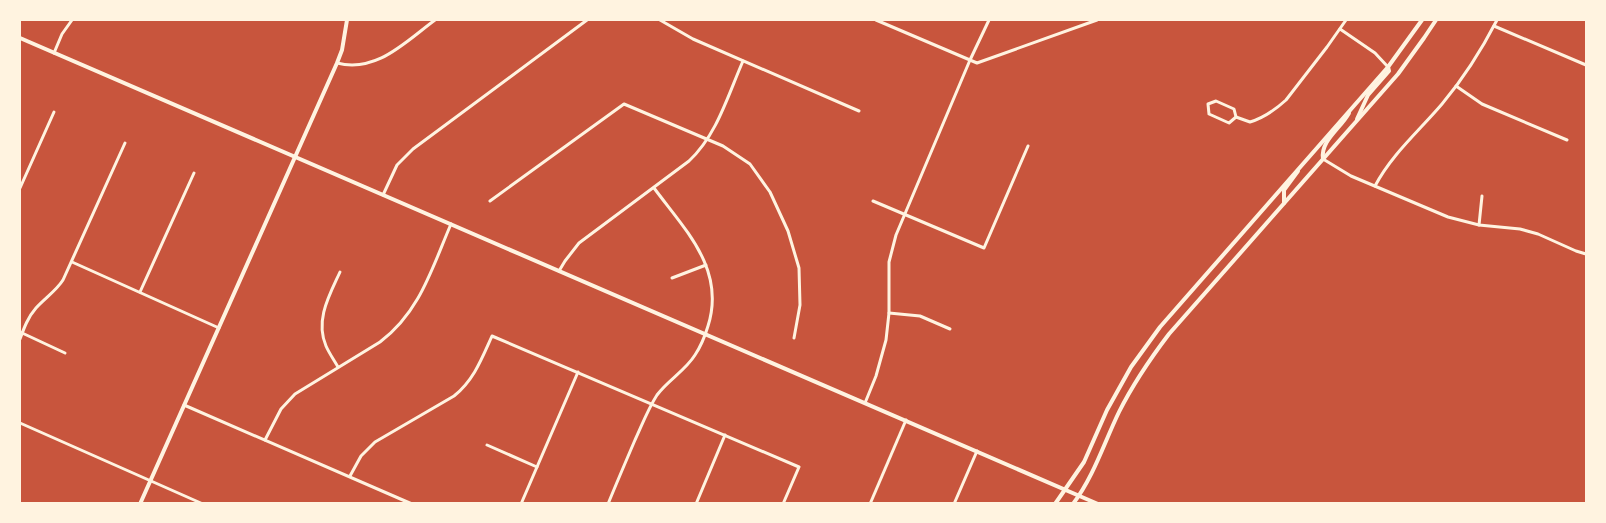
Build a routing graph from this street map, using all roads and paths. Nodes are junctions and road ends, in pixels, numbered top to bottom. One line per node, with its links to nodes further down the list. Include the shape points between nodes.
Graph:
1 (72, 20): 16 (street)
2 (347, 20): 19 (street)
3 (435, 20): 19 (street, via 380,59 362,65)
4 (586, 20): 40 (street, via 412,148)
5 (660, 20): 18 (street)
6 (876, 20): 17 (street)
7 (989, 20): 17 (street)
8 (1097, 20): 17 (street, via 977,63)
9 (1346, 20): 14 (street)
10 (1422, 20): 21 (street)
11 (1436, 20): 27 (street, via 1405,65)
12 (1497, 20): 13 (street)
13 (1494, 26): 20 (street); 22 (street)
14 (1340, 29): 21 (street); 26 (street, via 1278,108 1250,123)
15 (20, 38): 16 (street)
16 (54, 52): 32 (street)
17 (970, 60): 45 (street)
18 (743, 61): 24 (street); 28 (street)
19 (337, 63): 32 (street)
20 (1587, 65)
21 (1388, 67): 23 (street); 27 (street)
22 (1456, 87): 29 (street, via 1482,104); 37 (street, via 1384,168)
23 (1352, 107): 33 (street, via 1326,143); 34 (street)
24 (859, 111)
25 (54, 112): 36 (street)
26 (1236, 117): 26 (street, via 1228,123 1209,114 1208,104 1216,101 1234,109)
27 (1355, 122): 33 (street)
28 (708, 140): 39 (street, via 689,161); 42 (street, via 624,104); 60 (street, via 750,164 770,192 788,231 799,268 800,305)
29 (1567, 140)
30 (125, 143): 49 (street)
31 (1028, 146): 45 (street, via 984,248)
32 (296, 157): 40 (street); 56 (street)
33 (1323, 159): 37 (street); 44 (street)
34 (1299, 168): 44 (street, via 1284,190); 77 (street, via 1143,349 1117,391 1084,462)
35 (194, 173): 54 (street)
36 (21, 183): 38 (street)
37 (1375, 186): 47 (street, via 1448,217)
38 (20, 188)
39 (654, 188): 50 (street); 51 (street, via 579,243)
40 (383, 195): 46 (street)
41 (1482, 196): 47 (street)
42 (490, 201)
43 (873, 201): 45 (street)
44 (1284, 204): 78 (street, via 1153,356 1128,396)
45 (904, 214): 55 (street, via 889,262)
46 (451, 224): 51 (street); 63 (street, via 421,295 407,317 390,335)
47 (1479, 225): 48 (street, via 1520,229)
48 (1587, 254)
49 (72, 262): 54 (street); 58 (street, via 59,287 35,309)
50 (706, 265): 53 (street); 59 (street, via 713,298)
51 (559, 271): 59 (street)
52 (340, 272): 63 (street, via 322,321 326,348)
53 (672, 278)
54 (140, 292): 56 (street)
55 (889, 313): 57 (street, via 920,316); 65 (street, via 882,358)
56 (219, 328): 67 (street)
57 (950, 328)
58 (21, 333): 61 (street); 62 (street)
59 (706, 334): 65 (street); 66 (street, via 692,360 666,384)
60 (794, 338)
61 (20, 339)
62 (65, 353)
63 (338, 367): 71 (street, via 287,401)
64 (578, 372): 66 (street); 74 (street); 75 (street, via 492,336 474,374 462,389 375,442)
65 (865, 402): 68 (street)
66 (652, 404): 70 (street); 84 (street)
67 (184, 405): 71 (street); 76 (street)
68 (906, 420): 73 (street); 87 (street)
69 (20, 423): 76 (street)
70 (725, 435): 85 (street); 86 (street, via 799,467)
71 (265, 440): 75 (street)
72 (487, 445): 74 (street)
73 (977, 451): 77 (street); 88 (street)
74 (537, 466): 83 (street)
75 (350, 476): 79 (street)
76 (151, 480): 80 (street); 81 (street)
77 (1065, 489): 78 (street); 89 (street)
78 (1079, 496): 90 (street); 91 (street)
79 (402, 501): 82 (street)
80 (140, 504)
81 (203, 504)
82 (412, 504)
83 (521, 504)
84 (608, 504)
85 (696, 504)
86 (783, 504)
87 (870, 504)
88 (954, 504)
89 (1054, 504)
90 (1073, 504)
91 (1098, 504)

